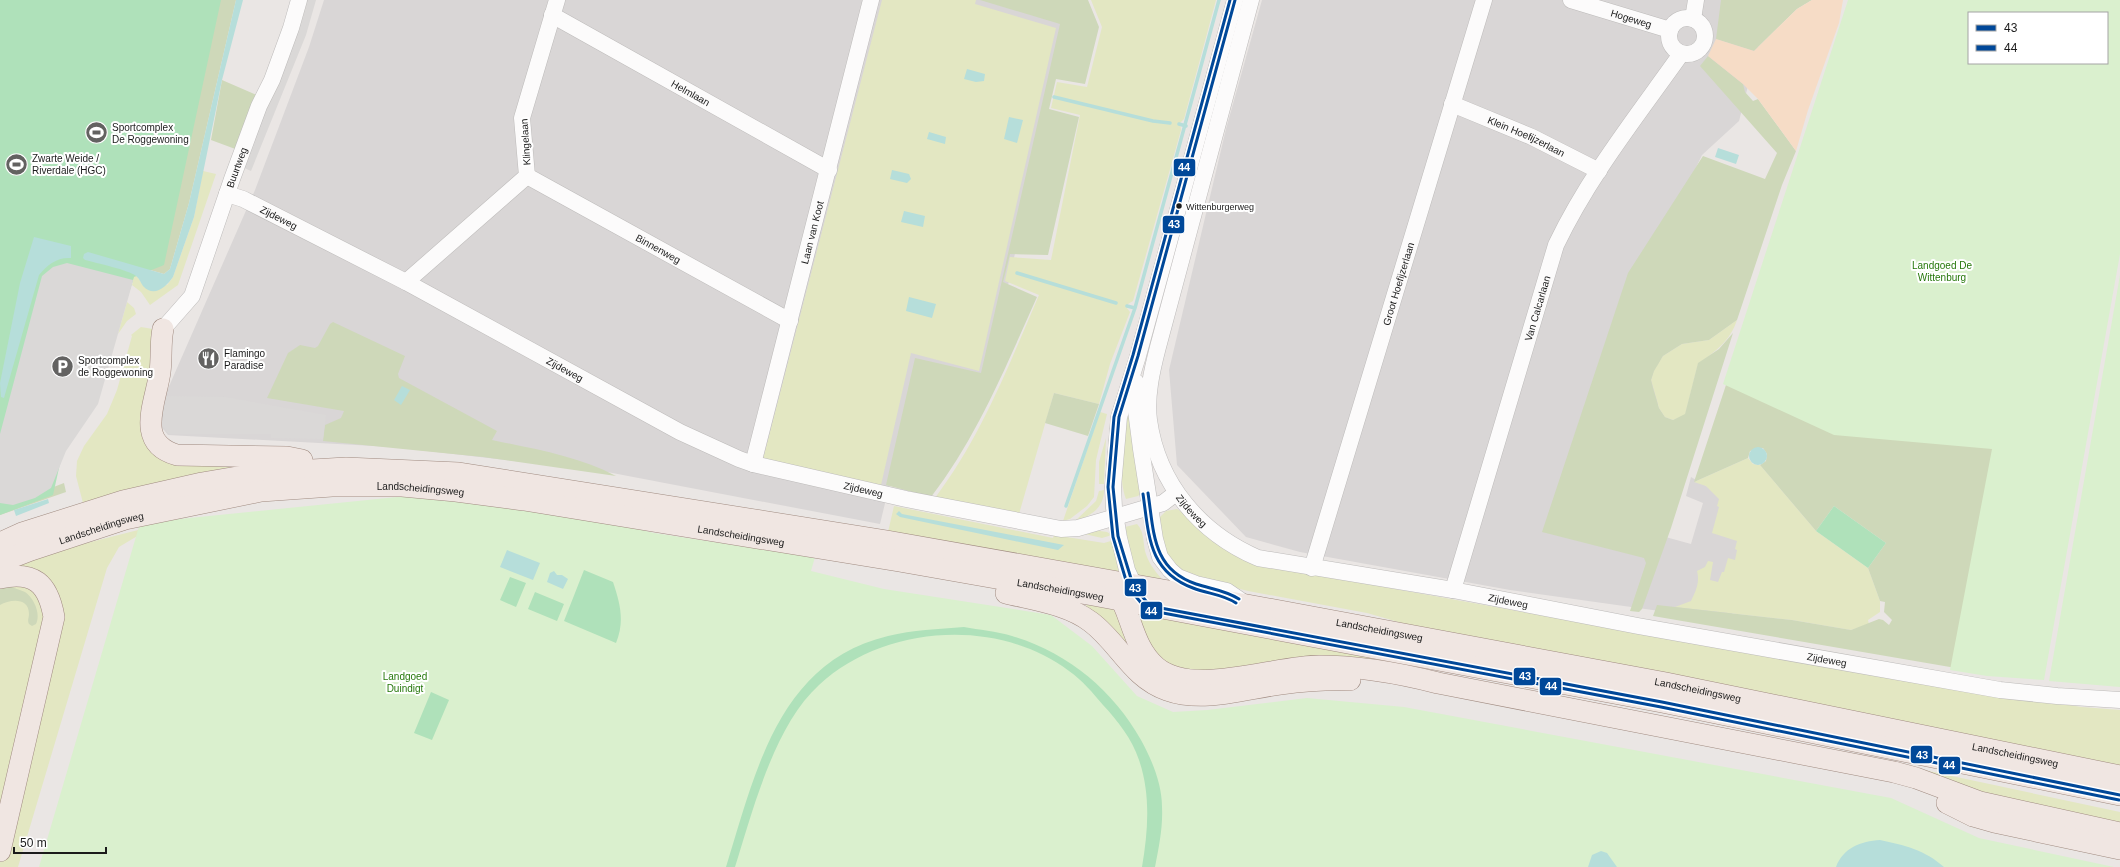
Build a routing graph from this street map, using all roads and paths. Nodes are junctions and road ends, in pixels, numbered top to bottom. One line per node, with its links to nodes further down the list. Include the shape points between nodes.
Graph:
1 (299, 0): 16 (street, Buurtweg, via 272,80 259,106)
2 (871, 0): 13 (street, Laan van Koot)
3 (1235, 0): 20 (street)
4 (1251, 0): 23 (street, via 1158,347 1149,390 1149,419 1154,441 1166,475)
5 (1484, 0): 12 (street, Groot Hoefijzerlaan)
6 (1571, 0): 10 (street, Hogeweg)
7 (1696, 0): 9 (street)
8 (554, 7): 13 (street, Helmlaan); 15 (street, Klingelaan, via 522,118)
9 (1693, 19): 10 (street, via 1684,18 1675,22); 11 (street, via 1701,25 1705,34 1704,43 1698,51)
10 (1670, 30): 11 (street, via 1669,40)
11 (1680, 54): 14 (street, Van Calcarlaan)
12 (1452, 104): 14 (street, Klein Hoefijzerlaan, via 1532,137); 29 (street, Groot Hoefijzerlaan)
13 (829, 170): 18 (street, Laan van Koot)
14 (1599, 171): 32 (street, Van Calcarlaan, via 1570,216 1556,245)
15 (527, 176): 17 (street, Klingelaan); 18 (street, Binnenweg)
16 (227, 194): 17 (street, Zijdeweg, via 243,199); 19 (street, Buurtweg, via 192,296)
17 (406, 282): 21 (street, Zijdeweg, via 680,432)
18 (790, 321): 21 (street, Laan van Koot)
19 (163, 329): 22 (main road, via 160,341 160,372 150,420 154,438 162,449 177,455 287,457)
20 (1138, 356): 24 (street, via 1135,403); 25 (street, via 1119,417 1113,487)
21 (753, 464): 25 (street, Zijdeweg, via 906,499 1061,529 1078,528)
22 (346, 468): 26 (main road, Landscheidingsweg, via 261,473 202,483 123,501); 27 (main road, Landscheidingsweg, via 459,473)
23 (1176, 493): 24 (street, Zijdeweg, via 1163,503); 29 (street, Zijdeweg, via 1206,526 1235,548 1258,558)
24 (1150, 507): 25 (street, Zijdeweg); 34 (street, via 1158,551 1170,570 1178,577 1196,584 1228,590)
25 (1115, 518): 33 (street)
26 (0, 542)
27 (885, 550): 28 (main road, Landscheidingsweg, via 471,493 402,486 332,486 261,491 125,519); 30 (main road, Landscheidingsweg); 33 (main road, Landscheidingsweg, via 1108,580)
28 (0, 562)
29 (1312, 568): 32 (street, Zijdeweg)
30 (953, 571): 33 (main road, Landscheidingsweg); 35 (main road, via 1005,592 1059,606 1078,614 1099,629 1131,666 1146,679 1160,688 1176,693 1214,695 1281,684 1336,680)
31 (0, 578): 42 (main road, via 29,576 42,586 51,601 54,617)
32 (1453, 590): 36 (street, Zijdeweg, via 1638,626 1993,688)
33 (1127, 592): 34 (main road, Landscheidingsweg); 35 (main road, via 1136,640 1144,654 1157,668 1180,678 1206,681 1292,667 1320,666 1384,671); 39 (main road, Landscheidingsweg, via 1150,606 1662,702)
34 (1247, 605): 38 (main road, Landscheidingsweg, via 1666,683)
35 (1438, 684): 37 (main road)
36 (2120, 700)
37 (1858, 765): 40 (main road, via 1916,778 2006,809); 41 (main road, via 1891,777 1973,816)
38 (2120, 776)
39 (2120, 795)
40 (2120, 833)
41 (2120, 849)
42 (0, 851)
43 (0, 858): 44 (main road)
44 (1, 867)

